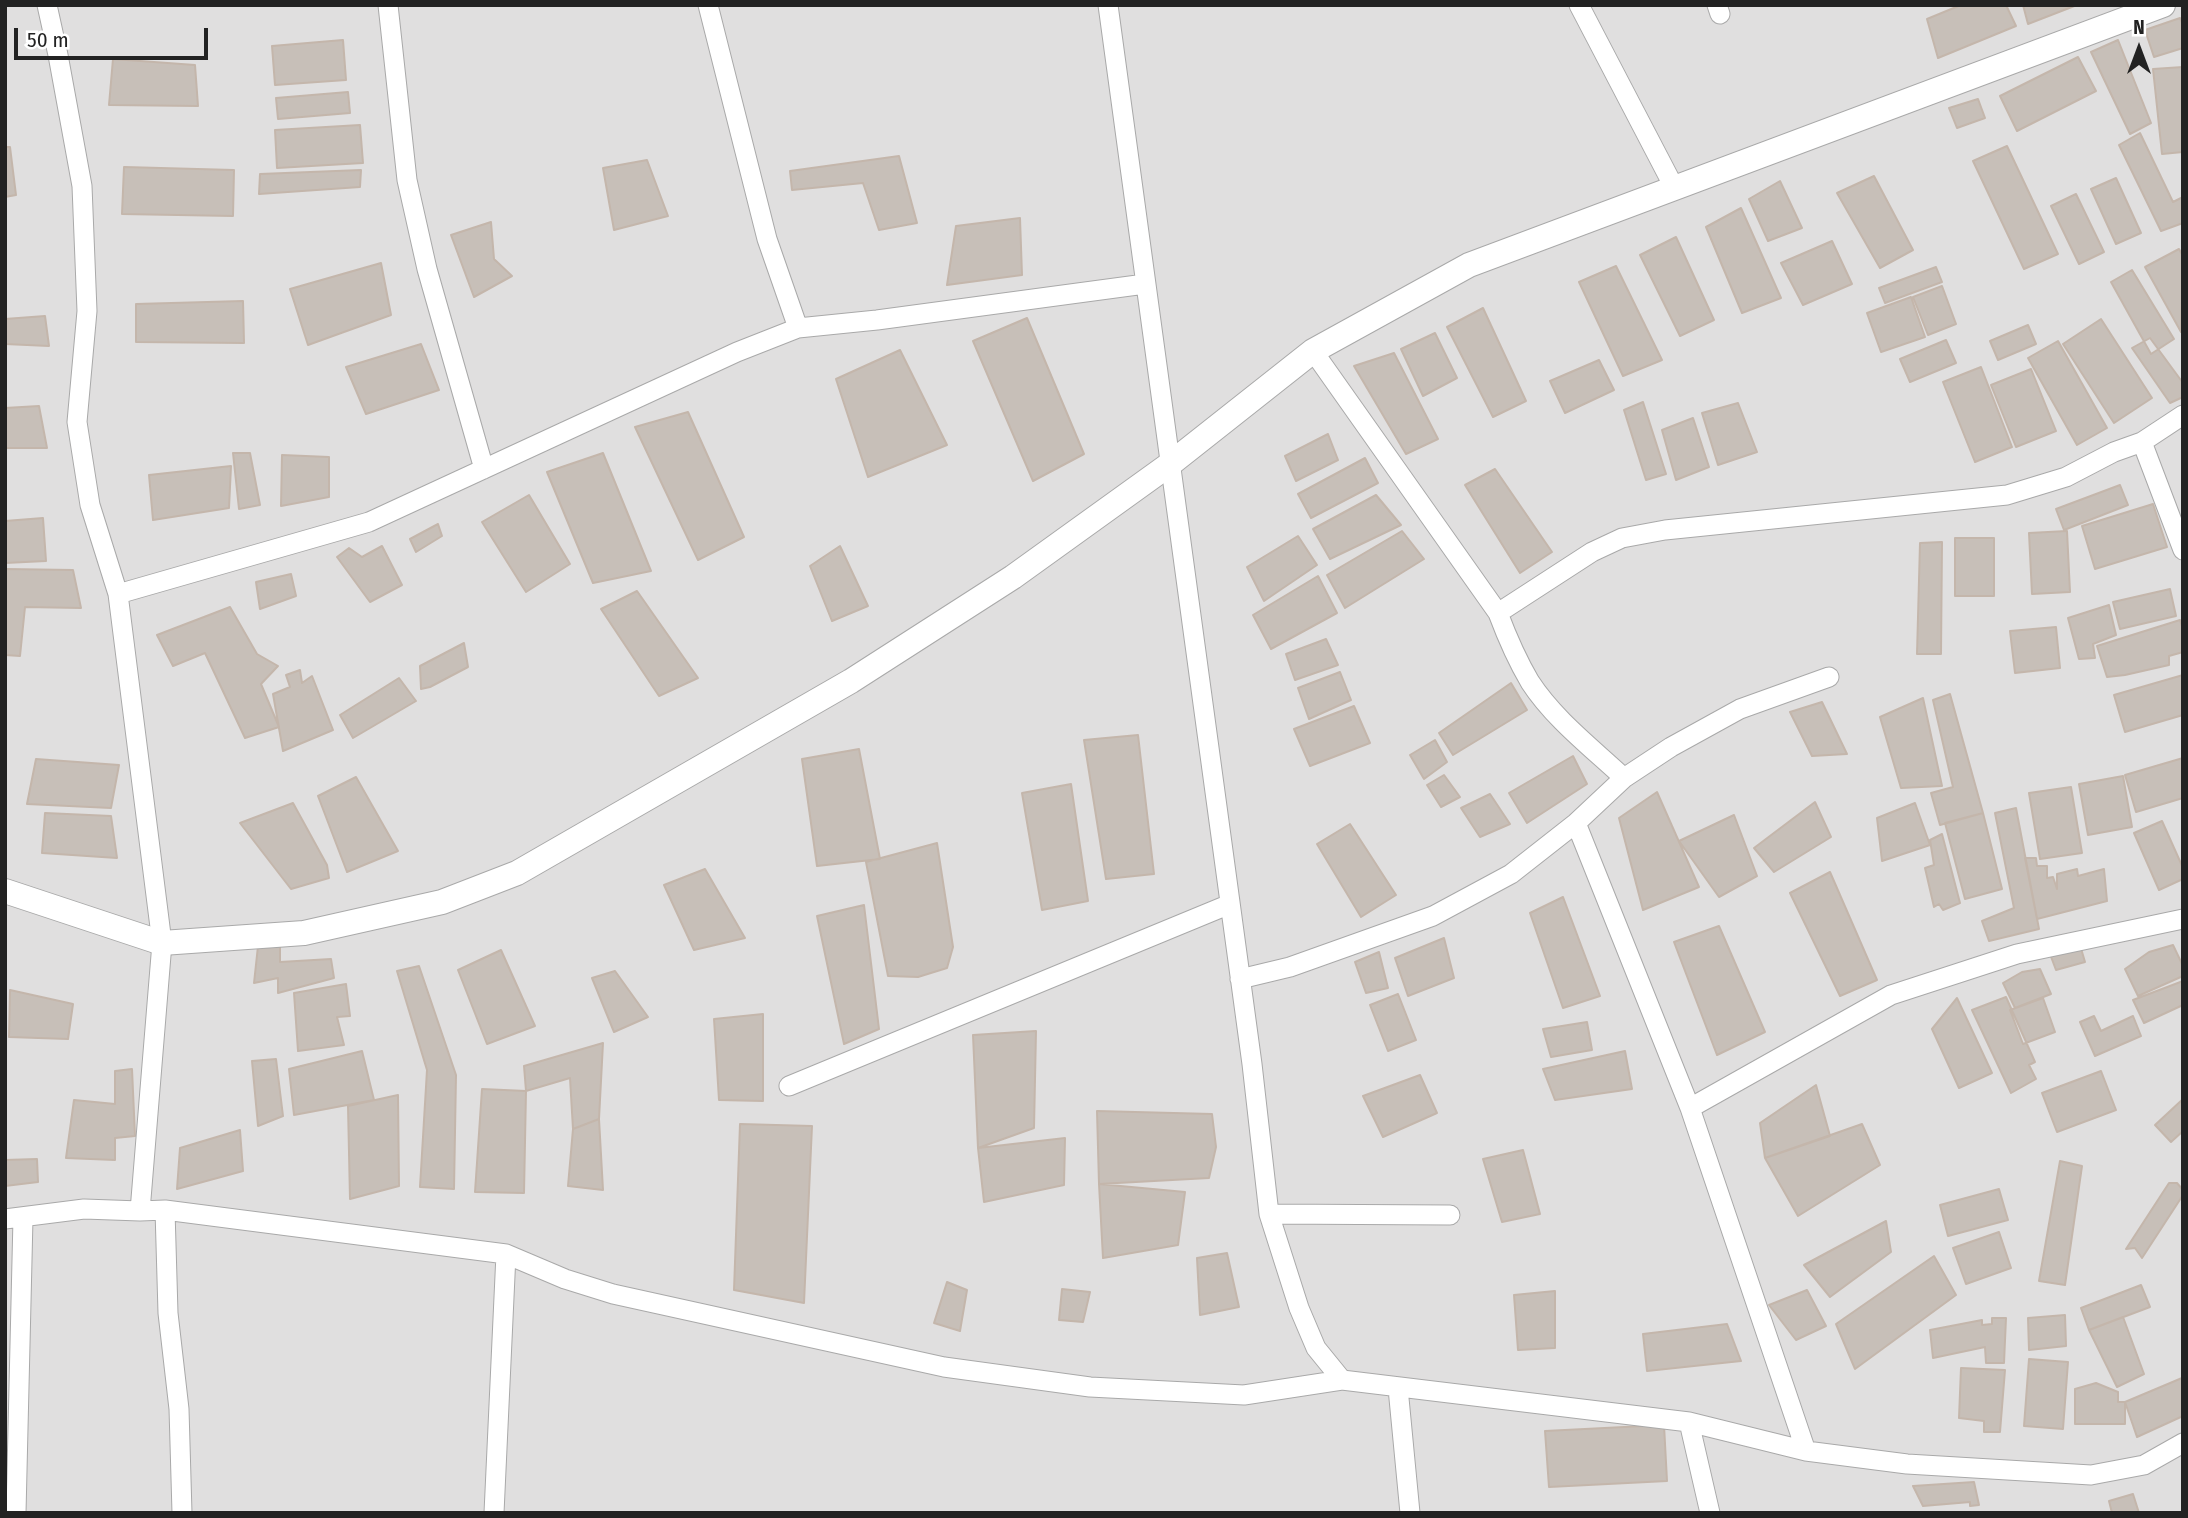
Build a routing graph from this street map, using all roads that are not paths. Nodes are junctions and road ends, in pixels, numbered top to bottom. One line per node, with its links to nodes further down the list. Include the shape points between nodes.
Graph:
1 (47, 5): 16 (street, via 82,186 87,311 77,422 90,505)
2 (388, 5): 14 (street, via 407,180 427,269)
3 (708, 5): 9 (street, via 768,239)
4 (1108, 5): 8 (street)
5 (1579, 5): 7 (street)
6 (2162, 5): 7 (street)
7 (1675, 189): 10 (street, via 1469,265)
8 (1145, 284): 9 (street); 13 (street)
9 (798, 328): 14 (street)
10 (1314, 351): 13 (street); 17 (street)
11 (2183, 415): 12 (street)
12 (2142, 442): 15 (street); 17 (street, via 2066,477 2007,495 1622,538 1592,552)
13 (1170, 464): 22 (street); 24 (street, via 1013,577 862,674 517,873 442,902 304,933)
14 (484, 469): 16 (street, via 369,522)
15 (2183, 550)
16 (118, 594): 24 (street)
17 (1499, 613): 19 (street, via 1531,683 1566,724)
18 (1829, 677): 19 (street, via 1740,709)
19 (1624, 778): 20 (street)
20 (1576, 823): 25 (street, via 1511,874 1433,916 1290,967); 27 (street)
21 (5, 891): 24 (street)
22 (1230, 904): 25 (street); 26 (street)
23 (2183, 919): 27 (street, via 2017,954 1891,995)
24 (162, 943): 29 (street)
25 (1240, 979): 30 (street)
26 (789, 1086)
27 (1690, 1108): 38 (street)
28 (165, 1210): 29 (street); 33 (street); 40 (street)
29 (140, 1212): 32 (street, via 83,1209)
30 (1269, 1214): 31 (street); 34 (street, via 1299,1308 1317,1348)
31 (1450, 1215)
32 (14, 1219): 39 (street)
33 (506, 1254): 34 (street, via 613,1294 944,1367 1090,1387 1244,1395); 41 (street)
34 (1342, 1380): 35 (street)
35 (1398, 1388): 36 (street); 42 (street)
36 (1689, 1422): 38 (street); 43 (street)
37 (2183, 1443): 38 (street, via 2144,1465 2091,1475 1907,1464)
38 (1806, 1451)
39 (16, 1513)
40 (181, 1513)
41 (494, 1513)
42 (1410, 1513)
43 (1710, 1513)

